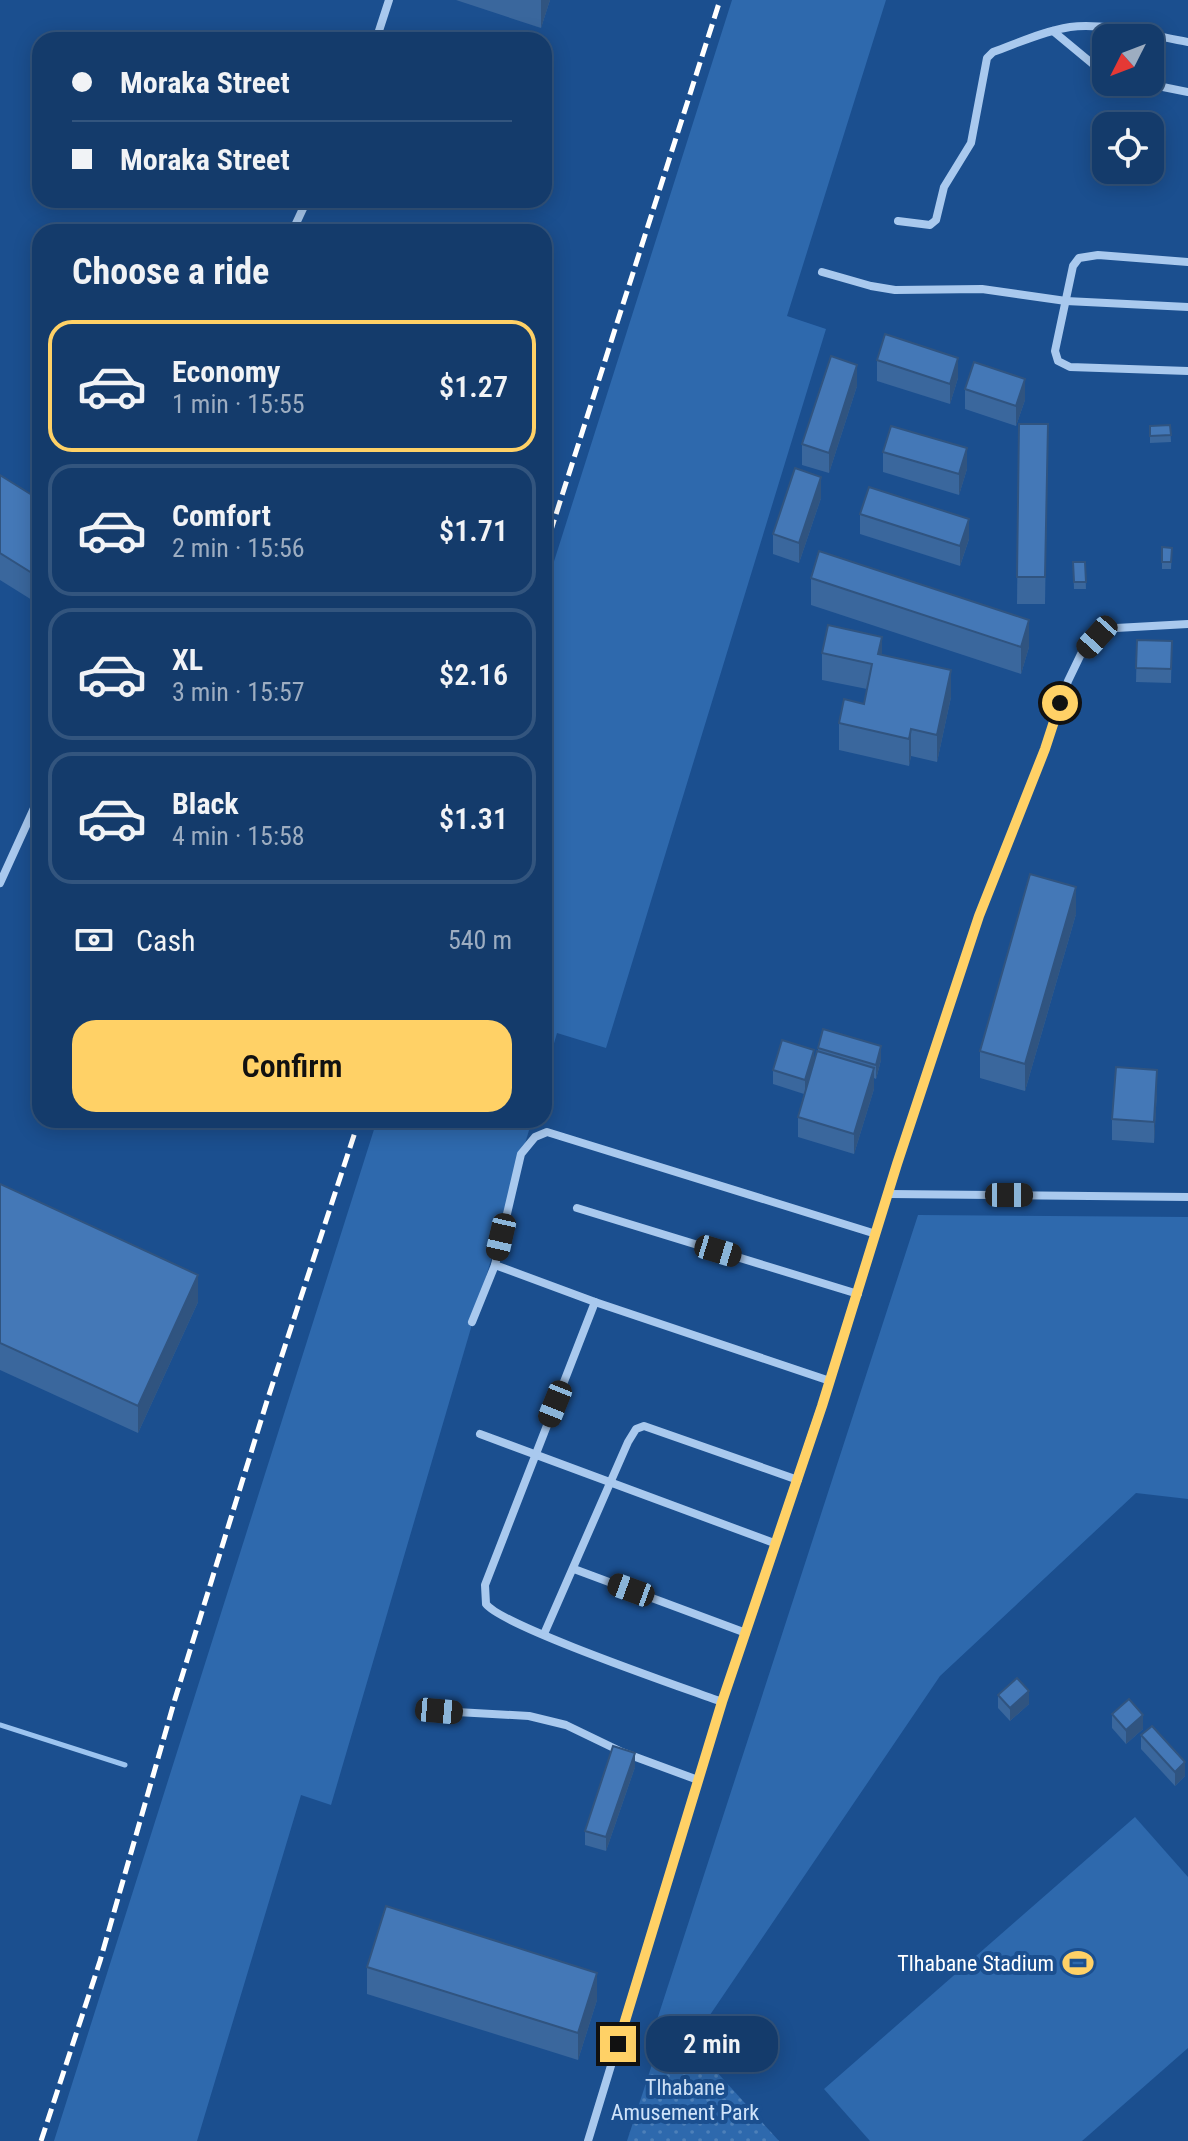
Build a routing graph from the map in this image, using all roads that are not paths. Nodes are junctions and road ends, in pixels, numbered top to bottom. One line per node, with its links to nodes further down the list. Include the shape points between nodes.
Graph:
1 (389, 0): 3 (street)
2 (1053, 31): 4 (street, via 1105,28); 5 (street); 8 (street, via 987,58 971,143 944,187 936,220 930,225)
3 (379, 32)
4 (1188, 42)
5 (1092, 63)
6 (1164, 87): 7 (street)
7 (1188, 92)
8 (898, 221)
9 (1188, 262): 11 (street, via 1085,256 1073,266)
10 (822, 272): 11 (street, via 895,290 982,289)
11 (1066, 301): 12 (street); 13 (street, via 1055,351 1064,366)
12 (1188, 307)
13 (1188, 371)
14 (1188, 624): 17 (street, via 1116,628 1097,637 1081,654 979,916)
15 (32, 813): 16 (street)
16 (0, 883)
17 (889, 1194): 18 (street); 20 (street)
18 (1188, 1197)
19 (577, 1208): 22 (street)
20 (876, 1234): 21 (street, via 547,1132 521,1154); 22 (street)
21 (495, 1265): 23 (street); 24 (street)
22 (858, 1294): 25 (street)
23 (595, 1302): 25 (street); 27 (street)
24 (472, 1322)
25 (830, 1381): 28 (street)
26 (480, 1434): 27 (street)
27 (535, 1455): 29 (street); 33 (street, via 484,1598 494,1613)
28 (798, 1480): 29 (street, via 644,1426 632,1434); 30 (street)
29 (610, 1483): 30 (street); 31 (street)
30 (774, 1543): 32 (street)
31 (574, 1569): 32 (street); 33 (street)
32 (746, 1633): 34 (street)
33 (544, 1634): 34 (street)
34 (722, 1702): 36 (street)
35 (439, 1711): 36 (street, via 529,1716 566,1725)
36 (698, 1780): 37 (street)
37 (588, 2141)

